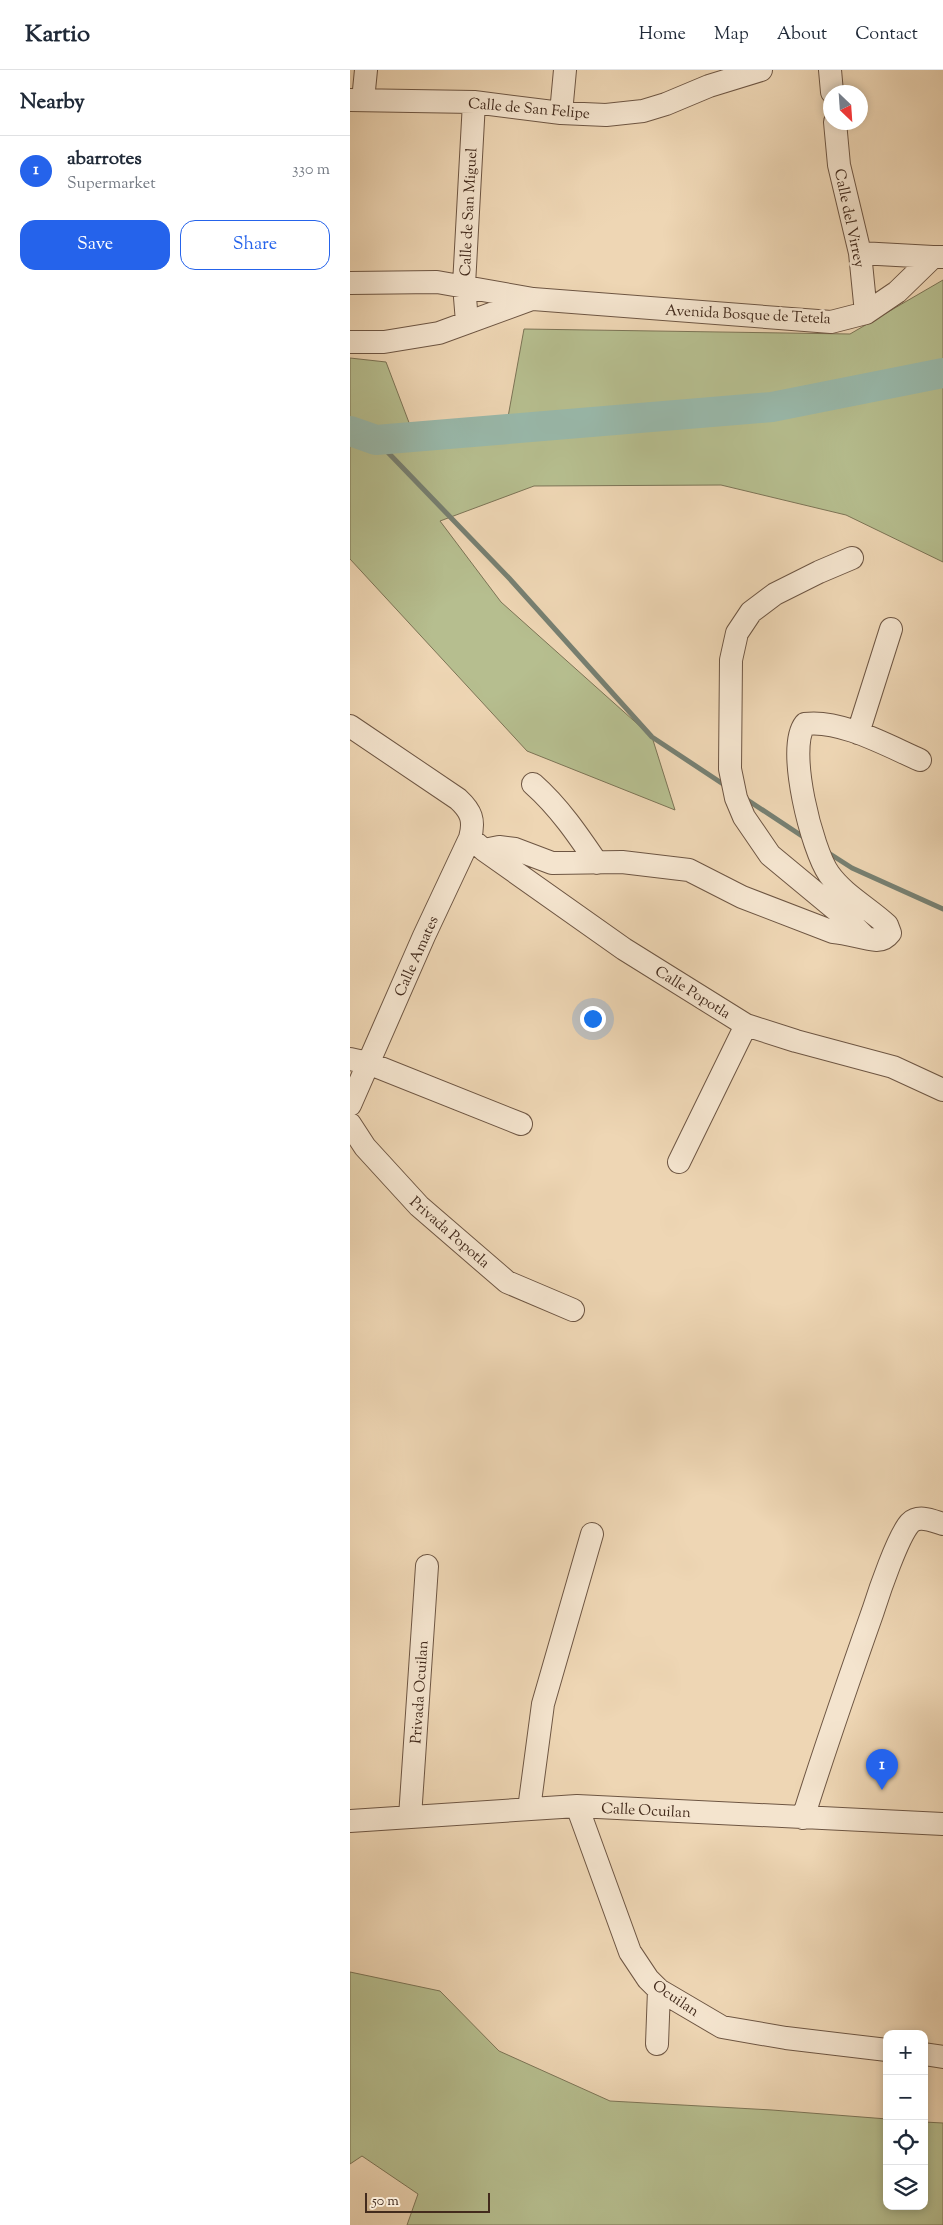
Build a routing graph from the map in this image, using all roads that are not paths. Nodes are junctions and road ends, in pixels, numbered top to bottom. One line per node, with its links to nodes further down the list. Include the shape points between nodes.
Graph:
1 (366, 70): 6 (street)
2 (565, 70): 8 (street)
3 (760, 70): 8 (street, Calle de San Felipe, via 643,111)
4 (830, 70): 5 (street)
5 (831, 85)
6 (356, 100): 7 (street, Calle de San Felipe)
7 (474, 102): 8 (street, Calle de San Felipe); 13 (street, Calle de San Miguel)
8 (561, 113)
9 (836, 130): 10 (street, Calle del Virrey, via 839,165)
10 (860, 253): 11 (street); 15 (street, Calle del Virrey)
11 (938, 257): 15 (street, Avenida Bosque de Tetela)
12 (350, 283): 13 (street, Avenida Bosque de Tetela, via 437,282)
13 (464, 285): 14 (street, Avenida Bosque de Tetela); 16 (street, Calle de San Miguel)
14 (533, 299): 15 (street, Avenida Bosque de Tetela, via 831,322); 16 (street, Avenida Bosque de Tetela)
15 (866, 313)
16 (467, 322): 17 (street, Avenida Bosque de Tetela, via 413,338)
17 (350, 342)
18 (852, 558): 26 (street, via 775,594 751,612 737,633 731,660 730,769 744,817 770,855)
19 (891, 629): 21 (street)
20 (350, 726): 24 (street, Calle Amates, via 458,799 473,820)
21 (858, 733): 22 (street); 26 (street, via 822,723 805,724 798,746 806,810 818,853 839,886 878,916 890,930 883,939)
22 (920, 760)
23 (533, 784): 25 (street, via 574,829)
24 (477, 844): 25 (street, via 515,849 552,863); 27 (street, Calle Popotla, via 624,949); 28 (street, Calle Amates)
25 (597, 863): 26 (street, via 622,862 689,870 742,897 833,932)
26 (864, 936)
27 (746, 1025): 29 (street, Calle Popotla, via 893,1067); 33 (street)
28 (359, 1061): 30 (street, Calle Amates); 32 (street)
29 (943, 1090)
30 (350, 1105)
31 (350, 1124): 34 (street, Privada Popotla, via 364,1147 419,1206 507,1282)
32 (521, 1124)
33 (678, 1162)
34 (573, 1310)
35 (943, 1524): 41 (street, via 924,1518 915,1520 902,1538 884,1578)
36 (592, 1534): 39 (street, via 543,1704)
37 (427, 1566): 40 (street, Privada Ocuilan)
38 (577, 1806): 39 (street, Calle Ocuilan); 41 (street, Calle Ocuilan); 44 (street, Ocuilan, via 630,1952)
39 (529, 1809): 40 (street, Calle Ocuilan)
40 (410, 1817): 42 (street, Calle Ocuilan)
41 (803, 1818): 43 (street, Calle Ocuilan)
42 (350, 1821)
43 (943, 1824)
44 (659, 1990): 45 (street); 46 (street, Ocuilan, via 722,2027)
45 (657, 2044)
46 (883, 2050)
47 (928, 2055): 48 (street)
48 (943, 2057)

